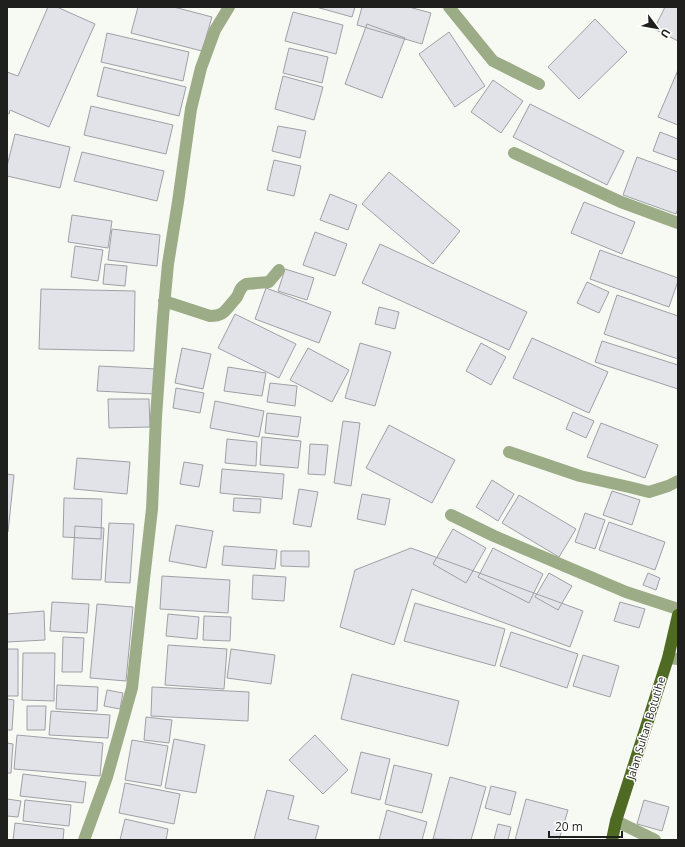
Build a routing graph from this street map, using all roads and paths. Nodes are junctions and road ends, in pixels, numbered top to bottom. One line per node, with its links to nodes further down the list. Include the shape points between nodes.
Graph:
1 (229, 7): 7 (street, via 215,30 190,108)
2 (449, 7): 3 (street, via 493,61)
3 (539, 84)
4 (514, 153): 5 (street, via 621,202)
5 (678, 223)
6 (280, 270): 7 (street, via 269,282 242,286 224,312 217,316)
7 (164, 302): 15 (street, via 152,509 132,688 107,777)
8 (509, 452): 9 (street, via 580,476 649,492)
9 (678, 481)
10 (451, 515): 11 (street, via 626,592)
11 (678, 610)
12 (678, 615): 13 (main road, Jalan Sultan Botutihe)
13 (673, 659): 14 (main road, Jalan Sultan Botutihe)
14 (616, 821): 16 (main road, Jalan Sultan Botutihe); 17 (street)
15 (84, 840)
16 (612, 840)
17 (655, 840)

